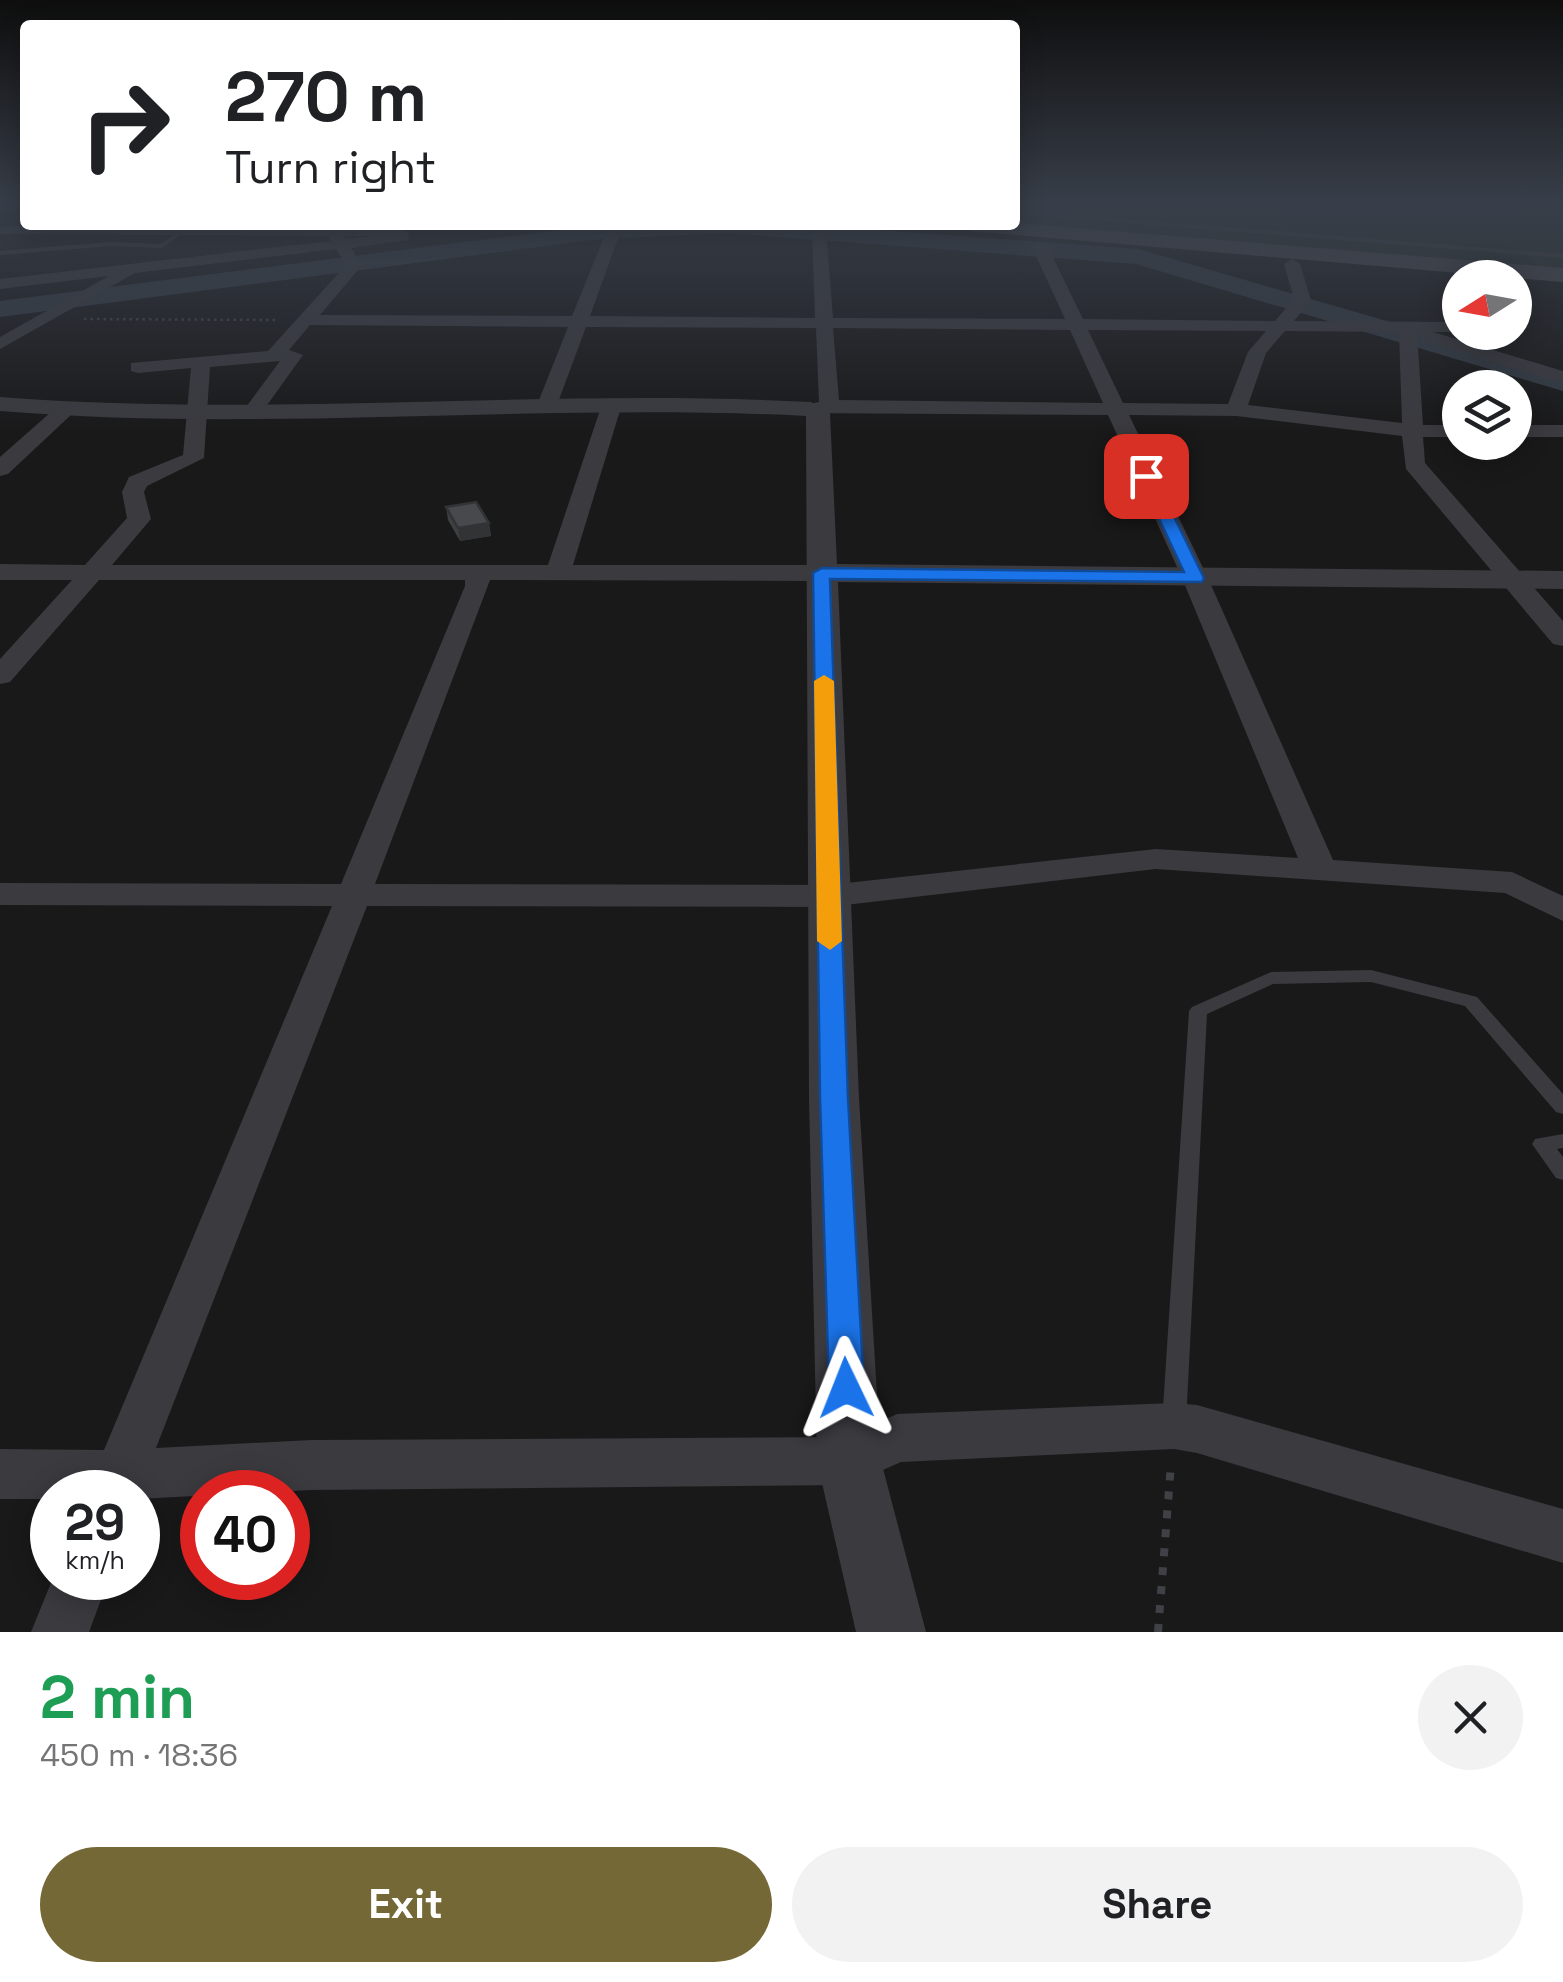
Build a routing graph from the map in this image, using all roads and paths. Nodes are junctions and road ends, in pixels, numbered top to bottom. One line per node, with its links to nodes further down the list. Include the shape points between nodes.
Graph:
1 (29, 280): 8 (street)
2 (115, 280): 10 (street)
3 (339, 280): 11 (street)
4 (593, 280): 12 (street)
5 (823, 280): 13 (street)
6 (1055, 280): 14 (street)
7 (1296, 280): 9 (street)
8 (0, 284)
9 (1301, 302): 15 (street); 17 (street)
10 (46, 319): 11 (path); 18 (street)
11 (308, 320): 12 (street); 19 (street)
12 (576, 323): 13 (street); 25 (street)
13 (826, 323): 14 (street); 26 (street)
14 (1076, 323): 15 (street); 28 (street)
15 (1280, 324): 17 (street); 29 (street, via 1258,352)
16 (1442, 328): 17 (street)
17 (1403, 331): 22 (street); 32 (street)
18 (0, 344)
19 (274, 356): 20 (street); 31 (street, via 294,355)
20 (201, 362): 21 (street); 30 (street)
21 (138, 367)
22 (1563, 377)
23 (0, 404): 27 (street)
24 (612, 404): 25 (street); 26 (street); 42 (street)
25 (547, 405): 31 (street)
26 (820, 408): 28 (street); 41 (street)
27 (66, 409): 30 (street); 36 (street)
28 (1114, 409): 29 (street); 44 (street)
29 (1236, 410): 32 (street)
30 (196, 412): 31 (street); 40 (street, via 193,458 136,482 139,519)
31 (254, 412)
32 (1412, 430): 33 (street); 45 (street, via 1414,464)
33 (1442, 431)
34 (1532, 431): 35 (street)
35 (1563, 431)
36 (40, 433): 37 (street); 38 (street)
37 (0, 436)
38 (0, 469)
39 (0, 572): 40 (street)
40 (89, 572): 43 (street); 48 (street)
41 (822, 573): 42 (street); 44 (street); 54 (street)
42 (558, 574): 43 (street)
43 (477, 575): 53 (street)
44 (1195, 578): 45 (street); 49 (street)
45 (1511, 580): 46 (street); 47 (street)
46 (1563, 580)
47 (1563, 638)
48 (0, 676)
49 (1320, 867): 50 (street); 54 (street, via 1156,858)
50 (1512, 883): 51 (street); 55 (street)
51 (1563, 889)
52 (0, 894): 53 (street)
53 (353, 894): 54 (street); 61 (street)
54 (828, 896): 60 (street)
55 (1563, 910)
56 (1563, 1107): 59 (lane, via 1471,1000 1370,976 1270,978 1198,1011)
57 (1563, 1141): 58 (lane, via 1542,1144)
58 (1563, 1172)
59 (1174, 1426): 60 (street, via 897,1438); 65 (street); 69 (path)
60 (850, 1461): 64 (street, via 311,1465); 68 (street)
61 (123, 1470)
62 (0, 1474): 63 (street)
63 (30, 1477)
64 (160, 1480)
65 (1563, 1536)
66 (72, 1600): 67 (street)
67 (60, 1632)
68 (891, 1632)
69 (1158, 1632)

